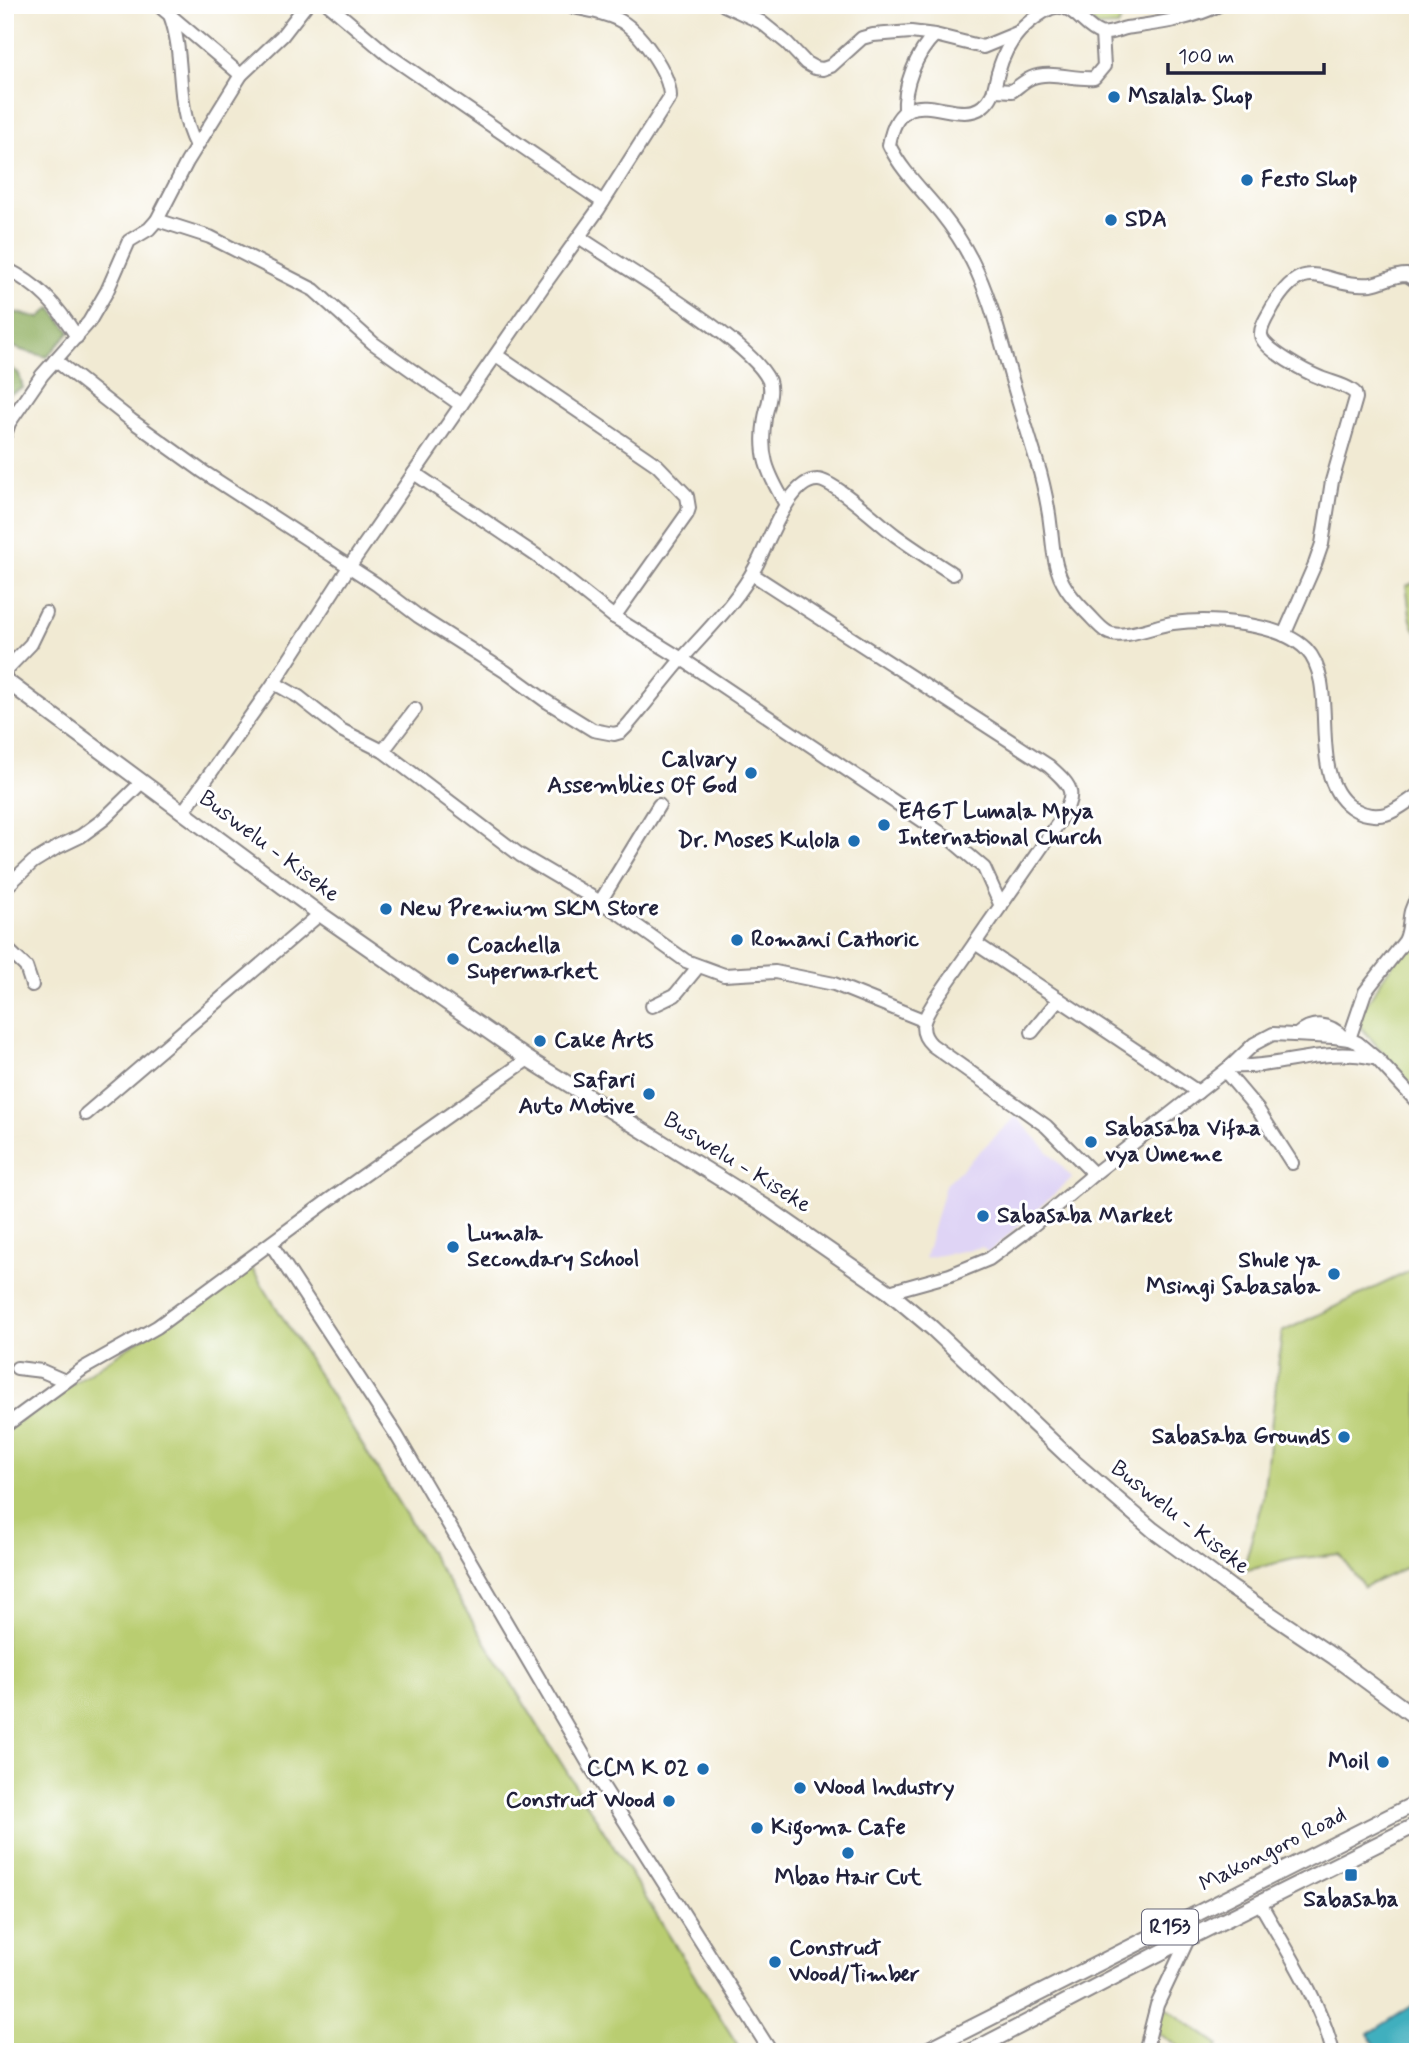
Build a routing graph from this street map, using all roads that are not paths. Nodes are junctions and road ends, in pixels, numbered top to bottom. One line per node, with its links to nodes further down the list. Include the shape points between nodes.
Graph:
1 (158, 5): 7 (street)
2 (306, 5): 11 (street, via 282,36)
3 (329, 5): 15 (street, via 387,54)
4 (564, 5): 15 (street, via 617,19 629,27 670,86 666,106)
5 (724, 5): 10 (street, via 761,22 815,68 831,66 862,38 911,32)
6 (1220, 5): 9 (street, via 1186,19)
7 (170, 15): 11 (street); 14 (street, via 178,41 184,113)
8 (1017, 33): 9 (street, via 1056,6 1072,11); 10 (street, via 983,47); 12 (street, via 998,73)
9 (1102, 34): 12 (street, via 1104,66 1094,78 1038,75 1012,91)
10 (935, 35): 13 (street, via 925,45 911,78)
11 (241, 75): 14 (street)
12 (996, 90): 13 (street, via 978,110 921,106)
13 (905, 112): 32 (street, via 889,145 955,231 974,264 1041,475 1054,556 1065,587 1094,621 1115,636 1194,621 1241,624)
14 (196, 146): 16 (street)
15 (603, 202): 17 (street)
16 (157, 220): 20 (street, via 129,241 107,291); 23 (street, via 210,237 314,290 373,343)
17 (579, 237): 21 (street); 26 (street, via 730,339 760,368 769,383 770,398 763,457)
18 (5, 268): 20 (street, via 47,296)
19 (1418, 282): 32 (street, via 1408,275 1371,284 1308,274 1288,284 1263,325 1263,341 1272,350 1317,377 1350,389 1356,398 1332,481 1322,544)
20 (77, 337): 22 (street)
21 (496, 355): 23 (street); 31 (street, via 657,465 687,496 687,514)
22 (55, 360): 24 (street, via 26,397); 27 (street, via 202,471)
23 (461, 405): 25 (street)
24 (5, 435)
25 (414, 472): 27 (street); 31 (street, via 537,556)
26 (785, 503): 28 (street); 29 (street, via 809,480 822,480)
27 (349, 567): 33 (street, via 418,617 600,732 621,732); 36 (street)
28 (752, 574): 33 (street); 46 (street, via 1049,766 1069,786 1071,801 1065,812)
29 (953, 574)
30 (46, 613): 34 (street, via 31,644)
31 (614, 617): 33 (street)
32 (1284, 635): 40 (street, via 1306,649 1316,666 1328,763 1343,801 1359,813 1388,814)
33 (682, 659): 46 (street, via 971,855 992,881)
34 (5, 671)
35 (5, 680): 39 (main road, Buswelu - Kiseke)
36 (274, 682): 38 (street, via 341,730); 42 (street)
37 (415, 709): 38 (street)
38 (383, 751): 45 (street, via 495,838)
39 (142, 782): 42 (main road, Buswelu - Kiseke); 43 (street, via 104,820 33,862)
40 (1418, 795)
41 (659, 805): 45 (street)
42 (183, 812): 47 (main road, Buswelu - Kiseke)
43 (5, 888)
44 (1418, 897): 48 (street, via 1409,912)
45 (600, 902): 51 (street)
46 (1001, 906): 49 (street)
47 (320, 914): 58 (main road, Buswelu - Kiseke); 63 (street)
48 (1413, 938): 57 (street, via 1405,941 1365,992)
49 (975, 943): 53 (street); 55 (street)
50 (5, 947): 52 (street, via 26,967)
51 (698, 967): 54 (street, via 675,995); 55 (street, via 724,975 775,972 834,984)
52 (32, 985)
53 (1059, 999): 56 (street); 61 (street)
54 (652, 1006)
55 (923, 1020): 65 (street, via 928,1041 1046,1126)
56 (1032, 1032)
57 (1347, 1039): 59 (street); 60 (street, via 1273,1034)
58 (528, 1059): 66 (street); 67 (main road, Buswelu - Kiseke, via 769,1209)
59 (1378, 1060): 60 (street, via 1361,1055 1303,1057); 62 (street)
60 (1228, 1068): 61 (street); 64 (street)
61 (1198, 1092): 65 (street)
62 (1418, 1103)
63 (86, 1114)
64 (1292, 1164)
65 (1094, 1174): 67 (street, via 989,1259)
66 (271, 1244): 69 (street, via 157,1327); 76 (street, via 397,1436 590,1766)
67 (889, 1292): 71 (main road, Buswelu - Kiseke, via 1153,1530)
68 (16, 1368): 69 (street, via 41,1371)
69 (65, 1381): 70 (street)
70 (5, 1426)
71 (1418, 1719)
72 (1418, 1802): 77 (main road, Makongoro Road / R153)
73 (1418, 1824): 74 (main road, Makongoro Road / R153)
74 (1260, 1903): 75 (main road, Makongoro Road / R153); 80 (street, via 1322,2016)
75 (1188, 1939): 78 (main road, Makongoro Road / R153); 79 (street, via 1157,2005)
76 (771, 2052)
77 (923, 2052)
78 (970, 2052)
79 (1145, 2052)
80 (1334, 2052)

